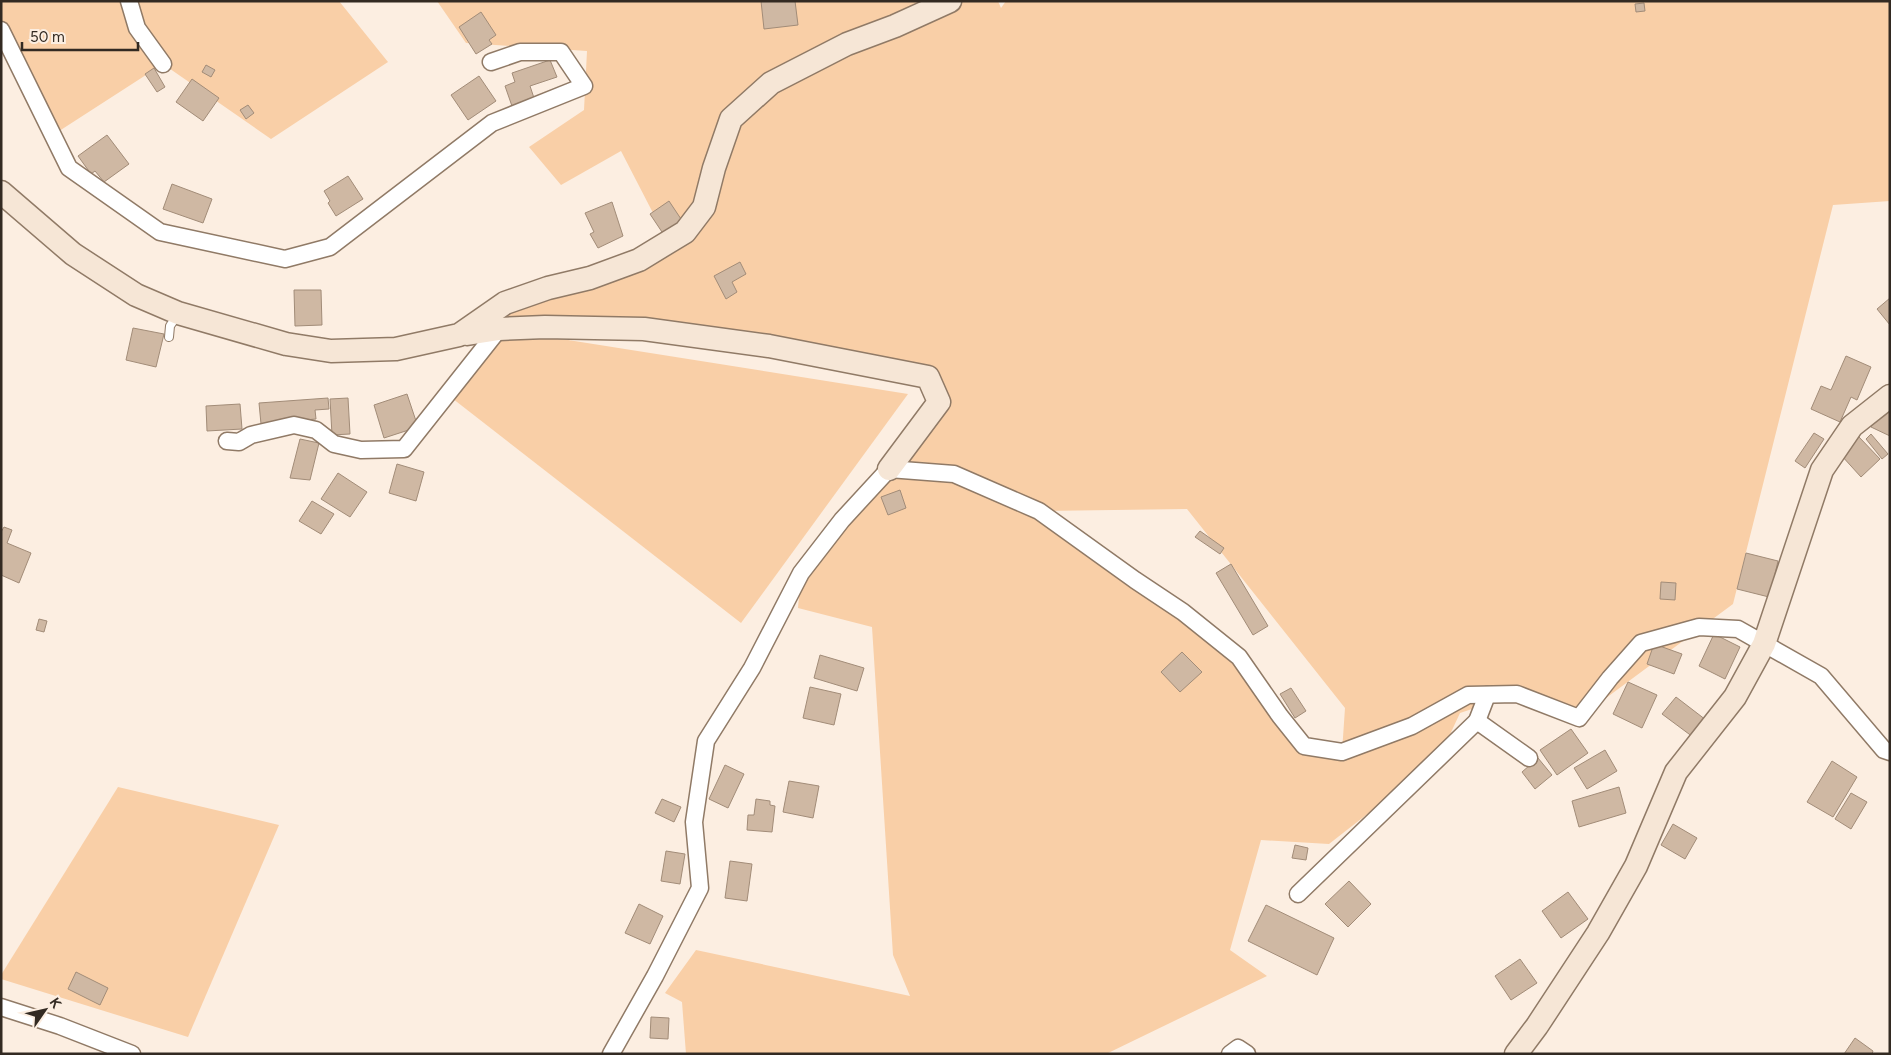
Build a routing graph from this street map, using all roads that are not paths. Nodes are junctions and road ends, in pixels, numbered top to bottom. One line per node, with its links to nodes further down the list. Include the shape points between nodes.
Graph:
1 (129, 1): 5 (street, via 137,28)
2 (950, 1): 9 (street, via 847,44 771,83 731,120 704,207 685,232 639,260 505,303)
3 (1, 30): 4 (street, via 69,168 160,232 285,259 330,247 492,123 584,86 561,52 520,52)
4 (491, 62)
5 (163, 64)
6 (1, 192): 7 (street, via 74,254 136,295)
7 (178, 314): 9 (street, via 286,344 330,350 396,349); 10 (lane, via 170,326)
8 (499, 329): 9 (street); 12 (street, via 404,450 361,450 334,444 316,430 294,425 251,435 238,442); 13 (street, via 644,329 769,346 928,377 939,402)
9 (459, 336)
10 (169, 337)
11 (1890, 396): 14 (street, via 1852,426 1822,470)
12 (227, 441)
13 (889, 469): 15 (street, via 954,474 1040,511 1183,612 1239,657 1304,746 1342,752 1412,726 1468,696); 22 (street, via 842,520 801,574 752,668 706,741 694,822 700,888)
14 (1764, 644): 15 (street, via 1738,628 1699,627 1641,643 1579,718 1517,694); 17 (street, via 1821,676 1884,750); 25 (street, via 1735,697 1676,772 1636,866 1598,933)
15 (1487, 695): 16 (street)
16 (1477, 721): 18 (street); 19 (street)
17 (1890, 752)
18 (1529, 758)
19 (1298, 894)
20 (1, 1008): 21 (street, via 60,1026)
21 (132, 1054)
22 (611, 1054)
23 (1230, 1054): 24 (street, via 1238,1048)
24 (1247, 1054)
25 (1516, 1054)

